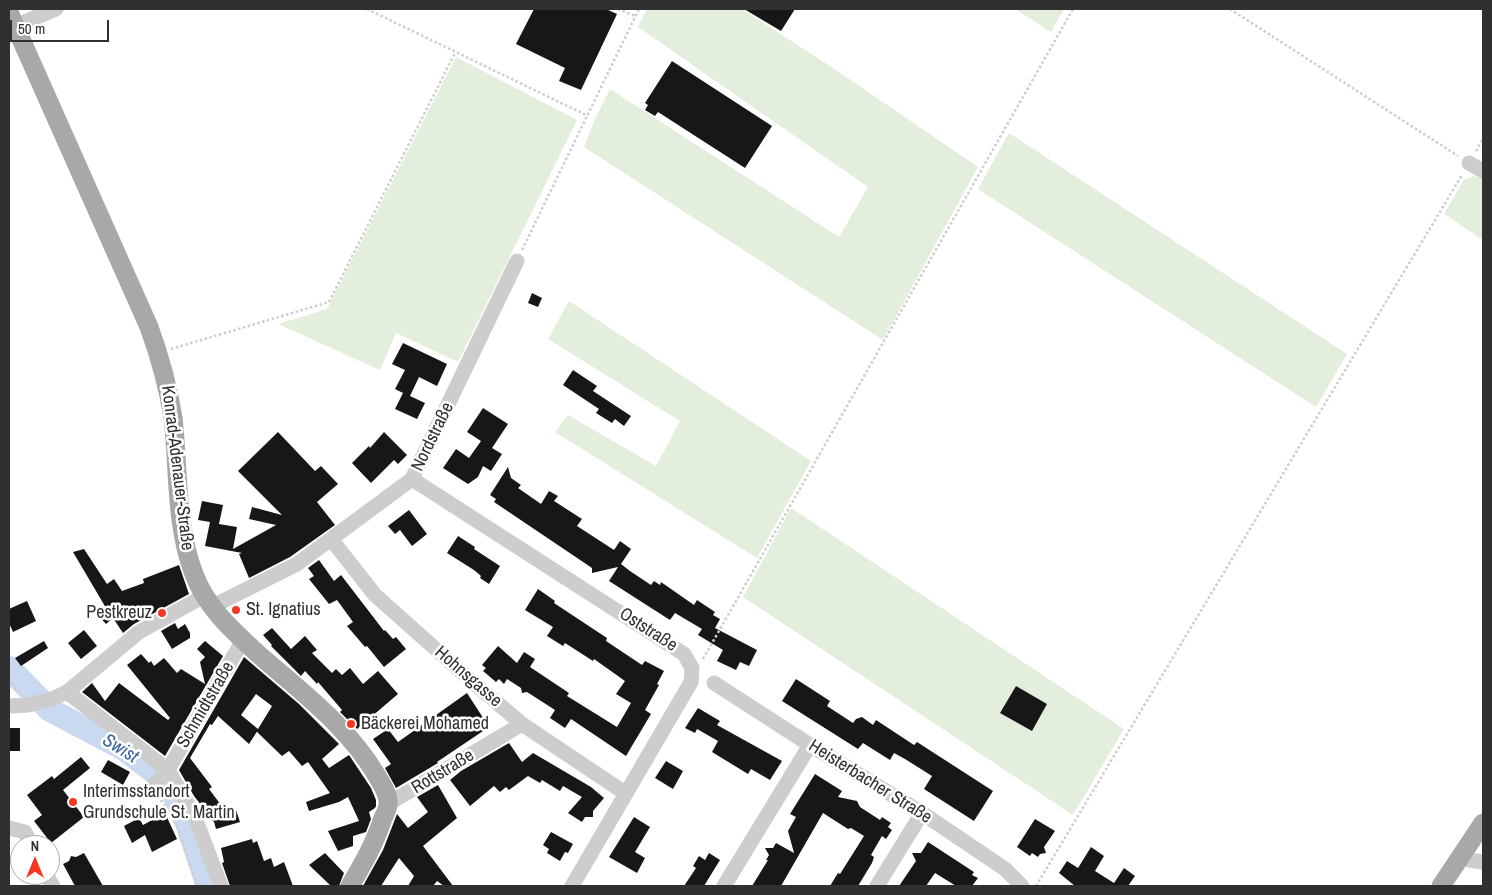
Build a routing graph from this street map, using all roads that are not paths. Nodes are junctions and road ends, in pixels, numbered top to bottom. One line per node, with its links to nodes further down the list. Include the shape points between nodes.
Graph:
1 (56, 9): 2 (street)
2 (12, 19): 8 (main road, Konrad-Adenauer-Straße, via 158,352 172,418 186,549)
3 (1469, 163): 4 (street)
4 (1483, 171)
5 (518, 260): 6 (street, Nordstraße)
6 (412, 479): 7 (street, Nordstraße); 17 (street, Oststraße, via 684,654 692,668 691,682)
7 (331, 539): 8 (street, Nordstraße, via 298,564); 13 (street, Hohnsgasse, via 375,595)
8 (208, 602): 9 (main road, Konrad-Adenauer-Straße); 11 (street, Nordstraße, via 139,632)
9 (243, 640): 15 (street, Schmidtstraße); 18 (main road, Konrad-Adenauer-Straße, via 347,734 367,758 384,788)
10 (714, 683): 14 (street, Heisterbacher Straße)
11 (67, 692): 12 (street, Nordstraße, via 52,699); 15 (street)
12 (9, 706)
13 (522, 724): 17 (street, Hohnsgasse); 18 (street, Rottstraße)
14 (810, 745): 19 (street, Heisterbacher Straße); 28 (street)
15 (167, 772): 16 (street, Schmidtstraße); 25 (street, via 194,815)
16 (155, 790)
17 (625, 793): 27 (street, Oststraße)
18 (388, 804): 26 (main road, via 376,840)
19 (922, 812): 29 (street); 30 (street, Heisterbacher Straße, via 1005,870)
20 (1483, 822): 23 (main road)
21 (9, 828): 22 (street)
22 (26, 835)
23 (1462, 855): 24 (street, via 1468,860); 31 (main road)
24 (1483, 862)
25 (221, 886)
26 (350, 886)
27 (572, 886)
28 (724, 886)
29 (877, 886)
30 (1022, 886)
31 (1441, 886)

